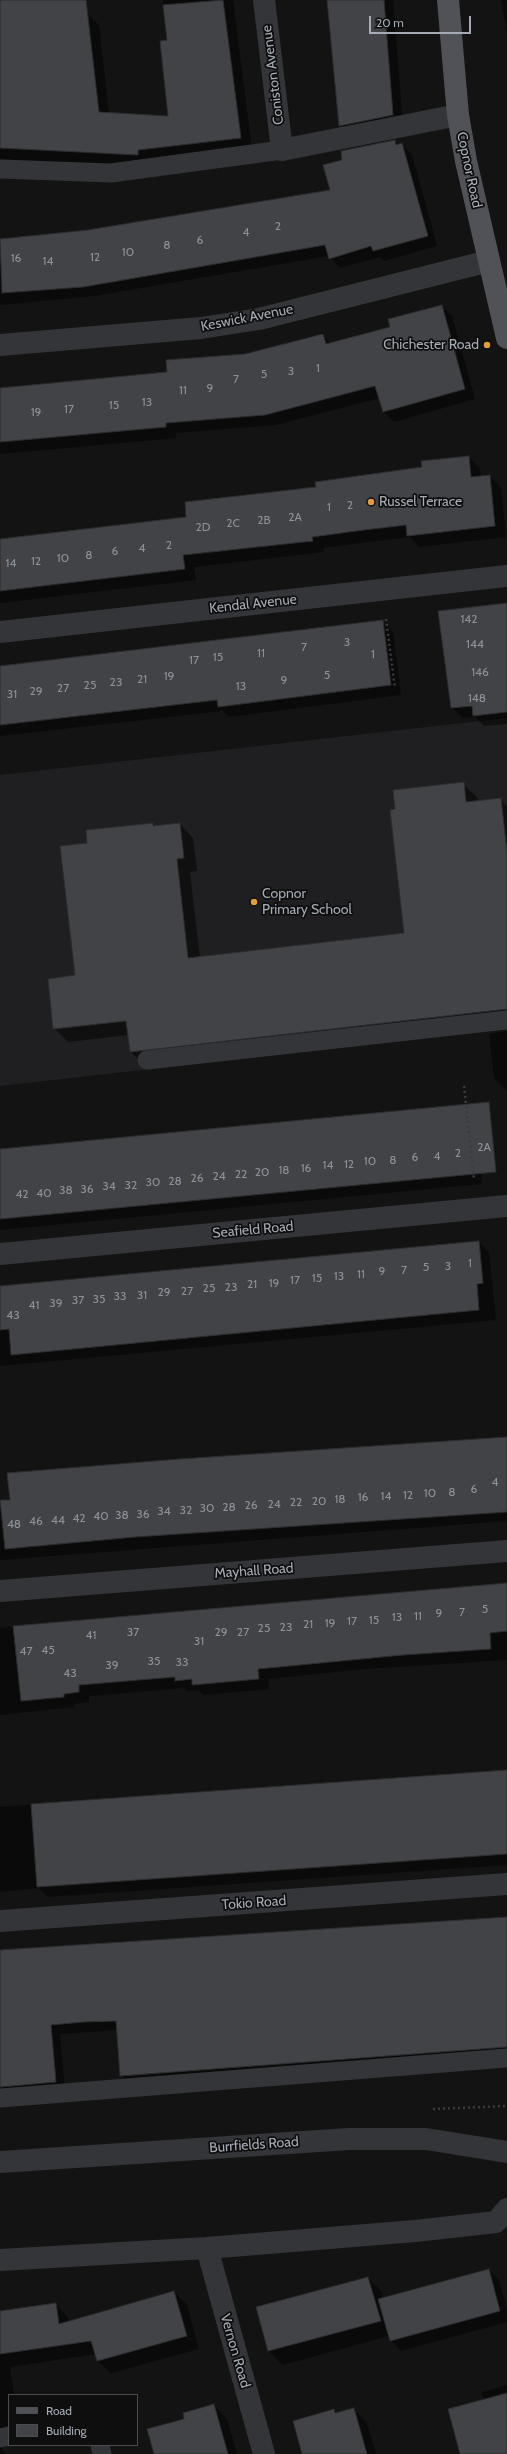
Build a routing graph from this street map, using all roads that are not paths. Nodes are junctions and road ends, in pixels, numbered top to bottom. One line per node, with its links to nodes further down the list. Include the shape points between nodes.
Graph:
1 (264, 0): 4 (street, Coniston Avenue)
2 (448, 0): 3 (main road, Copnor Road)
3 (458, 115): 4 (street); 6 (main road, Copnor Road)
4 (282, 150): 5 (lane, via 111,173)
5 (0, 169)
6 (489, 261): 7 (main road, Copnor Road); 8 (street, Keswick Avenue, via 259,319 201,328)
7 (507, 338)
8 (0, 345)
9 (507, 576): 10 (street, Kendal Avenue)
10 (0, 632)
11 (507, 1020): 12 (lane)
12 (147, 1060)
13 (507, 1206): 14 (street, Seafield Road)
14 (0, 1254)
15 (507, 1551): 16 (street, Mayhall Road)
16 (0, 1591)
17 (507, 1884): 18 (street, Tokio Road)
18 (0, 1921)
19 (507, 2058): 20 (lane)
20 (0, 2098)
21 (507, 2152): 22 (street, Burrfields Road, via 426,2139 349,2139)
22 (10, 2161)
23 (507, 2209): 24 (street, via 496,2222)
24 (207, 2248): 25 (street); 26 (street, Vernon Road)
25 (0, 2260)
26 (264, 2454)

